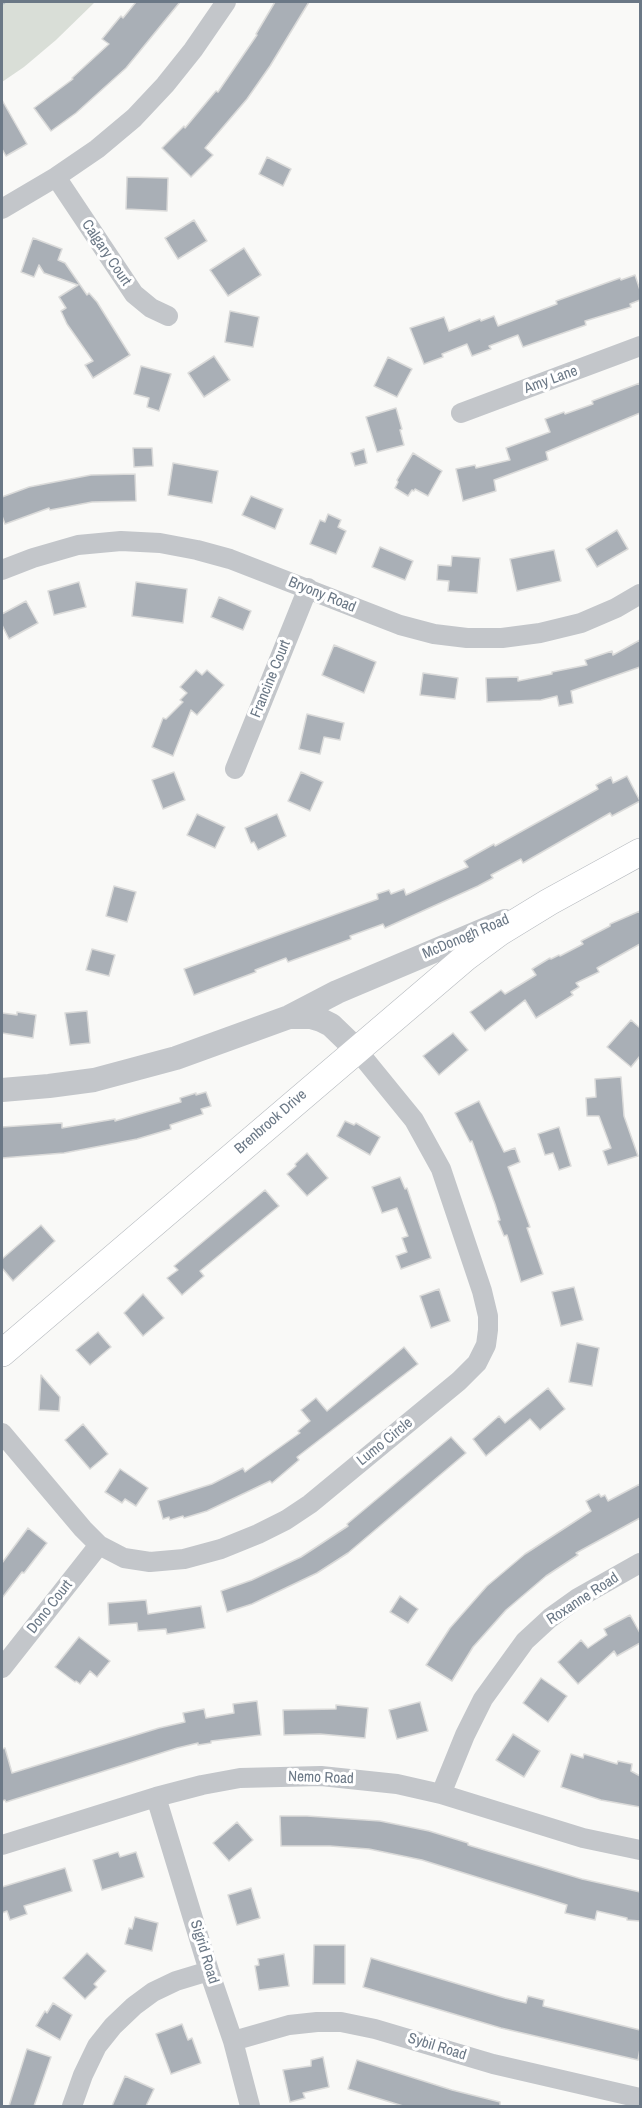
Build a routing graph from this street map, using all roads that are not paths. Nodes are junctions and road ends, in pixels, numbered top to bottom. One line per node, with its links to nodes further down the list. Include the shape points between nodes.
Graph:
1 (225, 2): 2 (street, via 193,50 134,118)
2 (56, 177): 3 (street); 4 (street, Calgary Court, via 134,294)
3 (2, 209)
4 (168, 316)
5 (640, 346): 6 (street, Amy Lane)
6 (461, 413)
7 (2, 570): 8 (street, Bryony Road, via 78,545 160,543 230,559)
8 (308, 588): 9 (street, Bryony Road, via 400,626 467,638 502,638 581,623); 10 (street, Francine Court)
9 (640, 594)
10 (235, 769)
11 (640, 852): 12 (main road, McDonogh Road)
12 (549, 902): 13 (street, McDonogh Road, via 337,992); 14 (main road, Brenbrook Drive, via 465,958)
13 (289, 1017): 14 (street, McDonogh Road, via 321,1020); 15 (street, McDonogh Road, via 176,1058 94,1080)
14 (357, 1050): 16 (main road, Brenbrook Drive); 18 (street, Lumo Circle, via 414,1120 441,1169 488,1316 486,1345 477,1363 310,1504 277,1525 221,1549 184,1559 150,1562 124,1558)
15 (2, 1090)
16 (2, 1353)
17 (2, 1433): 18 (street, Lumo Circle)
18 (99, 1545): 20 (street, Dono Court)
19 (640, 1563): 21 (street, Roxanne Road, via 578,1598 525,1641 483,1699)
20 (2, 1668)
21 (441, 1794): 22 (street, Nemo Road, via 397,1784 321,1776 240,1779); 24 (street, Nemo Road, via 583,1838)
22 (156, 1797): 23 (street, Nemo Road); 25 (street, Sigrid Road)
23 (2, 1845)
24 (640, 1850)
25 (209, 1971): 26 (street, Sigrid Road); 28 (street, via 153,1992 113,2026 97,2046)
26 (233, 2041): 27 (street, Sybil Road, via 290,2025 341,2022 375,2028 493,2064); 29 (street, Sigrid Road)
27 (640, 2098)
28 (72, 2106)
29 (249, 2106)

